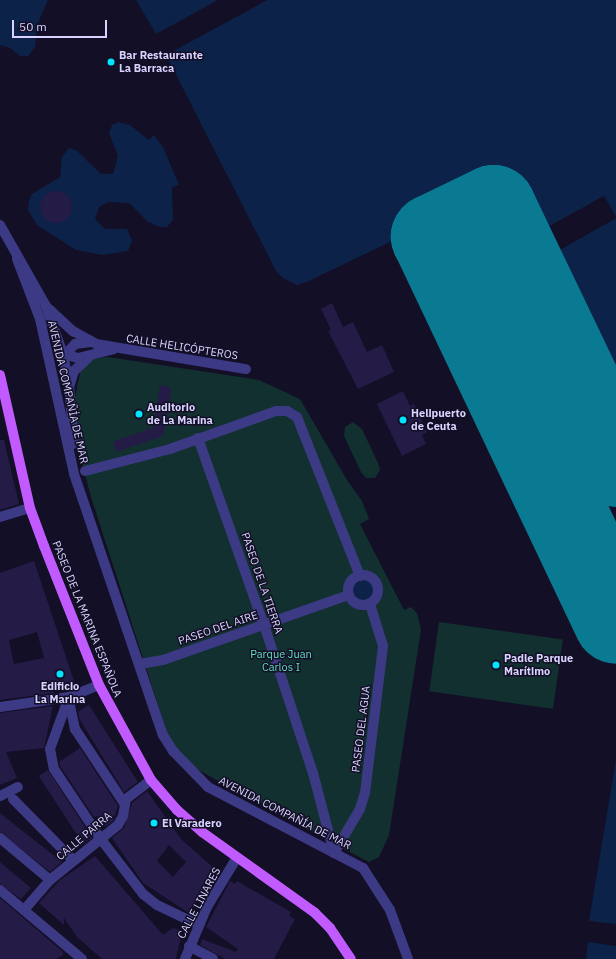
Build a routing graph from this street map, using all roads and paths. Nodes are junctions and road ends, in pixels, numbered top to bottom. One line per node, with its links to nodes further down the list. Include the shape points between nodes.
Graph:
1 (0, 225): 2 (street, AVENIDA COMPAÑÍA DE MAR)
2 (17, 259): 3 (street, AVENIDA COMPAÑÍA DE MAR); 4 (street, AVENIDA COMPAÑÍA DE MAR)
3 (46, 306): 5 (street, CALLE HELICÓPTEROS, via 61,322); 7 (street, AVENIDA COMPAÑÍA DE MAR)
4 (40, 319): 7 (street); 12 (street, AVENIDA COMPAÑÍA DE MAR)
5 (91, 342): 6 (street, CALLE HELICÓPTEROS); 7 (street, via 78,343)
6 (114, 349): 8 (street); 9 (street, CALLE HELICÓPTEROS)
7 (63, 354): 8 (street); 11 (street, AVENIDA COMPAÑÍA DE MAR); 12 (street)
8 (89, 357): 11 (street, via 74,371)
9 (246, 369)
10 (0, 375): 13 (main road, PASEO DE LA MARINA ESPAÑOLA)
11 (69, 386): 16 (street, AVENIDA COMPAÑÍA DE MAR)
12 (58, 390): 16 (street, AVENIDA COMPAÑÍA DE MAR, via 63,428)
13 (3, 400): 17 (main road, PASEO DE LA MARINA ESPAÑOLA)
14 (198, 438): 15 (street); 19 (street, via 276,411 287,410 297,417); 22 (street, PASEO DE LA TIERRA)
15 (85, 471)
16 (80, 485): 23 (street, AVENIDA COMPAÑÍA DE MAR)
17 (30, 508): 18 (street); 24 (main road, PASEO DE LA MARINA ESPAÑOLA)
18 (0, 517)
19 (360, 576): 20 (street, via 350,583); 21 (street, via 372,579 378,587 376,597)
20 (349, 595): 21 (street, via 358,604); 22 (street, PASEO DEL AIRE)
21 (370, 604): 34 (street, PASEO DEL AGUA, via 383,646 365,793 356,816)
22 (264, 625): 23 (street, PASEO DEL AIRE, via 162,660); 34 (street, PASEO DE LA TIERRA, via 313,773)
23 (140, 664): 34 (street, AVENIDA COMPAÑÍA DE MAR, via 163,735 173,751 203,782)
24 (99, 685): 25 (street); 27 (main road, PASEO DE LA MARINA ESPAÑOLA)
25 (69, 698): 26 (street); 31 (street, via 75,729); 33 (street, via 50,749 50,760)
26 (0, 707)
27 (151, 780): 31 (street, via 130,795); 35 (main road, PASEO DE LA MARINA ESPAÑOLA, via 176,810)
28 (18, 786): 29 (street)
29 (0, 796)
30 (13, 799): 36 (street)
31 (124, 803): 33 (street, CALLE PARRA, via 122,821)
32 (0, 838): 37 (street)
33 (100, 838): 36 (street, CALLE PARRA); 40 (street, via 143,894 173,914)
34 (334, 853): 48 (street, AVENIDA COMPAÑÍA DE MAR, via 363,868 373,880 390,910)
35 (236, 859): 40 (street, CALLE LINARES); 42 (main road, PASEO DE LA MARINA ESPAÑOLA, via 315,913)
36 (73, 860): 37 (street, CALLE PARRA)
37 (50, 880): 39 (street, CALLE PARRA)
38 (0, 890): 39 (street)
39 (24, 910): 43 (street)
40 (199, 925): 41 (street, CALLE LINARES)
41 (189, 946): 44 (street, CALLE LINARES); 45 (street)
42 (344, 946): 46 (main road, PASEO DE LA MARINA ESPAÑOLA); 47 (main road, PASEO DE LA MARINA ESPAÑOLA)
43 (78, 958)
44 (185, 959)
45 (213, 959)
46 (351, 959)
47 (360, 959)
48 (408, 959)

